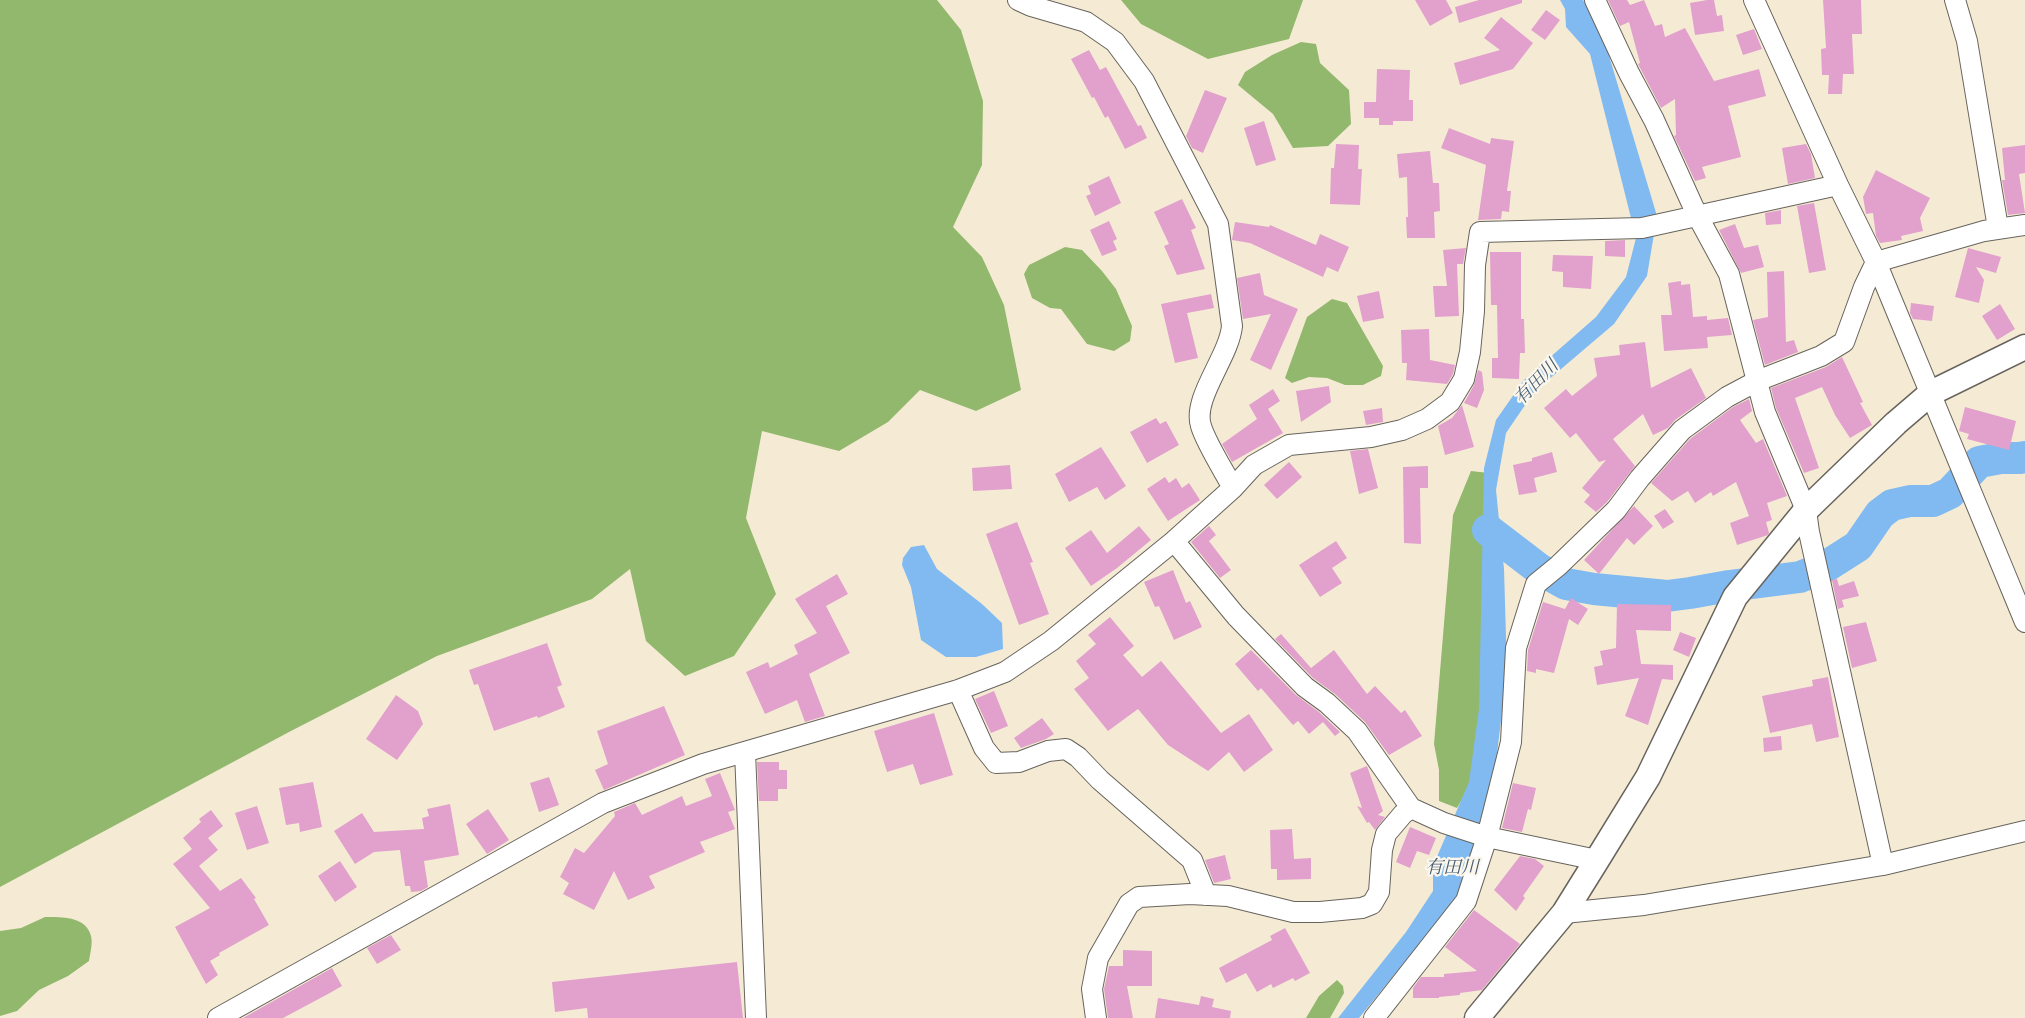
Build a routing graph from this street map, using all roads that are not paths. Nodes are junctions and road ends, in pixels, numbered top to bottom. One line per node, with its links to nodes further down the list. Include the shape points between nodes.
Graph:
1 (1018, 0): 13 (street, via 1086,22 1115,42 1144,81 1218,224 1232,326 1227,349 1203,396 1200,424)
2 (1595, 0): 6 (street)
3 (1755, 0): 5 (street)
4 (1955, 0): 8 (street, via 1967,41)
5 (1838, 185): 6 (street); 9 (street)
6 (1697, 215): 11 (street, via 1730,274); 13 (street, via 1642,228 1480,232 1470,352 1464,379 1450,402 1401,430 1289,445 1254,465)
7 (2025, 225): 8 (street)
8 (1998, 228): 9 (street)
9 (1876, 262): 11 (street, via 1844,342 1821,356); 12 (street)
10 (2025, 346): 12 (street)
11 (1757, 381): 14 (street, via 1765,412); 21 (street, via 1727,397 1682,430 1616,510 1536,584 1516,648 1511,742)
12 (1931, 393): 14 (street); 16 (street)
13 (1233, 488): 15 (street)
14 (1806, 510): 22 (street, via 1735,597 1647,777); 23 (street)
15 (1174, 541): 17 (street, via 1026,660); 19 (street, via 1236,616 1305,687 1357,731)
16 (2025, 622)
17 (958, 690): 18 (street); 24 (street, via 984,748 996,763 1019,762 1066,749 1192,860)
18 (746, 752): 26 (street, via 703,764 603,803); 27 (street)
19 (1411, 808): 21 (street); 24 (street, via 1386,834 1379,892 1372,904 1344,910 1293,912 1270,904)
20 (2025, 831): 23 (street)
21 (1487, 837): 22 (street); 29 (street, via 1466,901)
22 (1597, 860): 25 (street)
23 (1883, 866): 25 (street, via 1644,906)
24 (1206, 895): 28 (street, via 1139,897 1129,904 1098,957 1092,989)
25 (1564, 914): 30 (street)
26 (218, 1018)
27 (756, 1018)
28 (1096, 1018)
29 (1374, 1018)
30 (1477, 1018)

